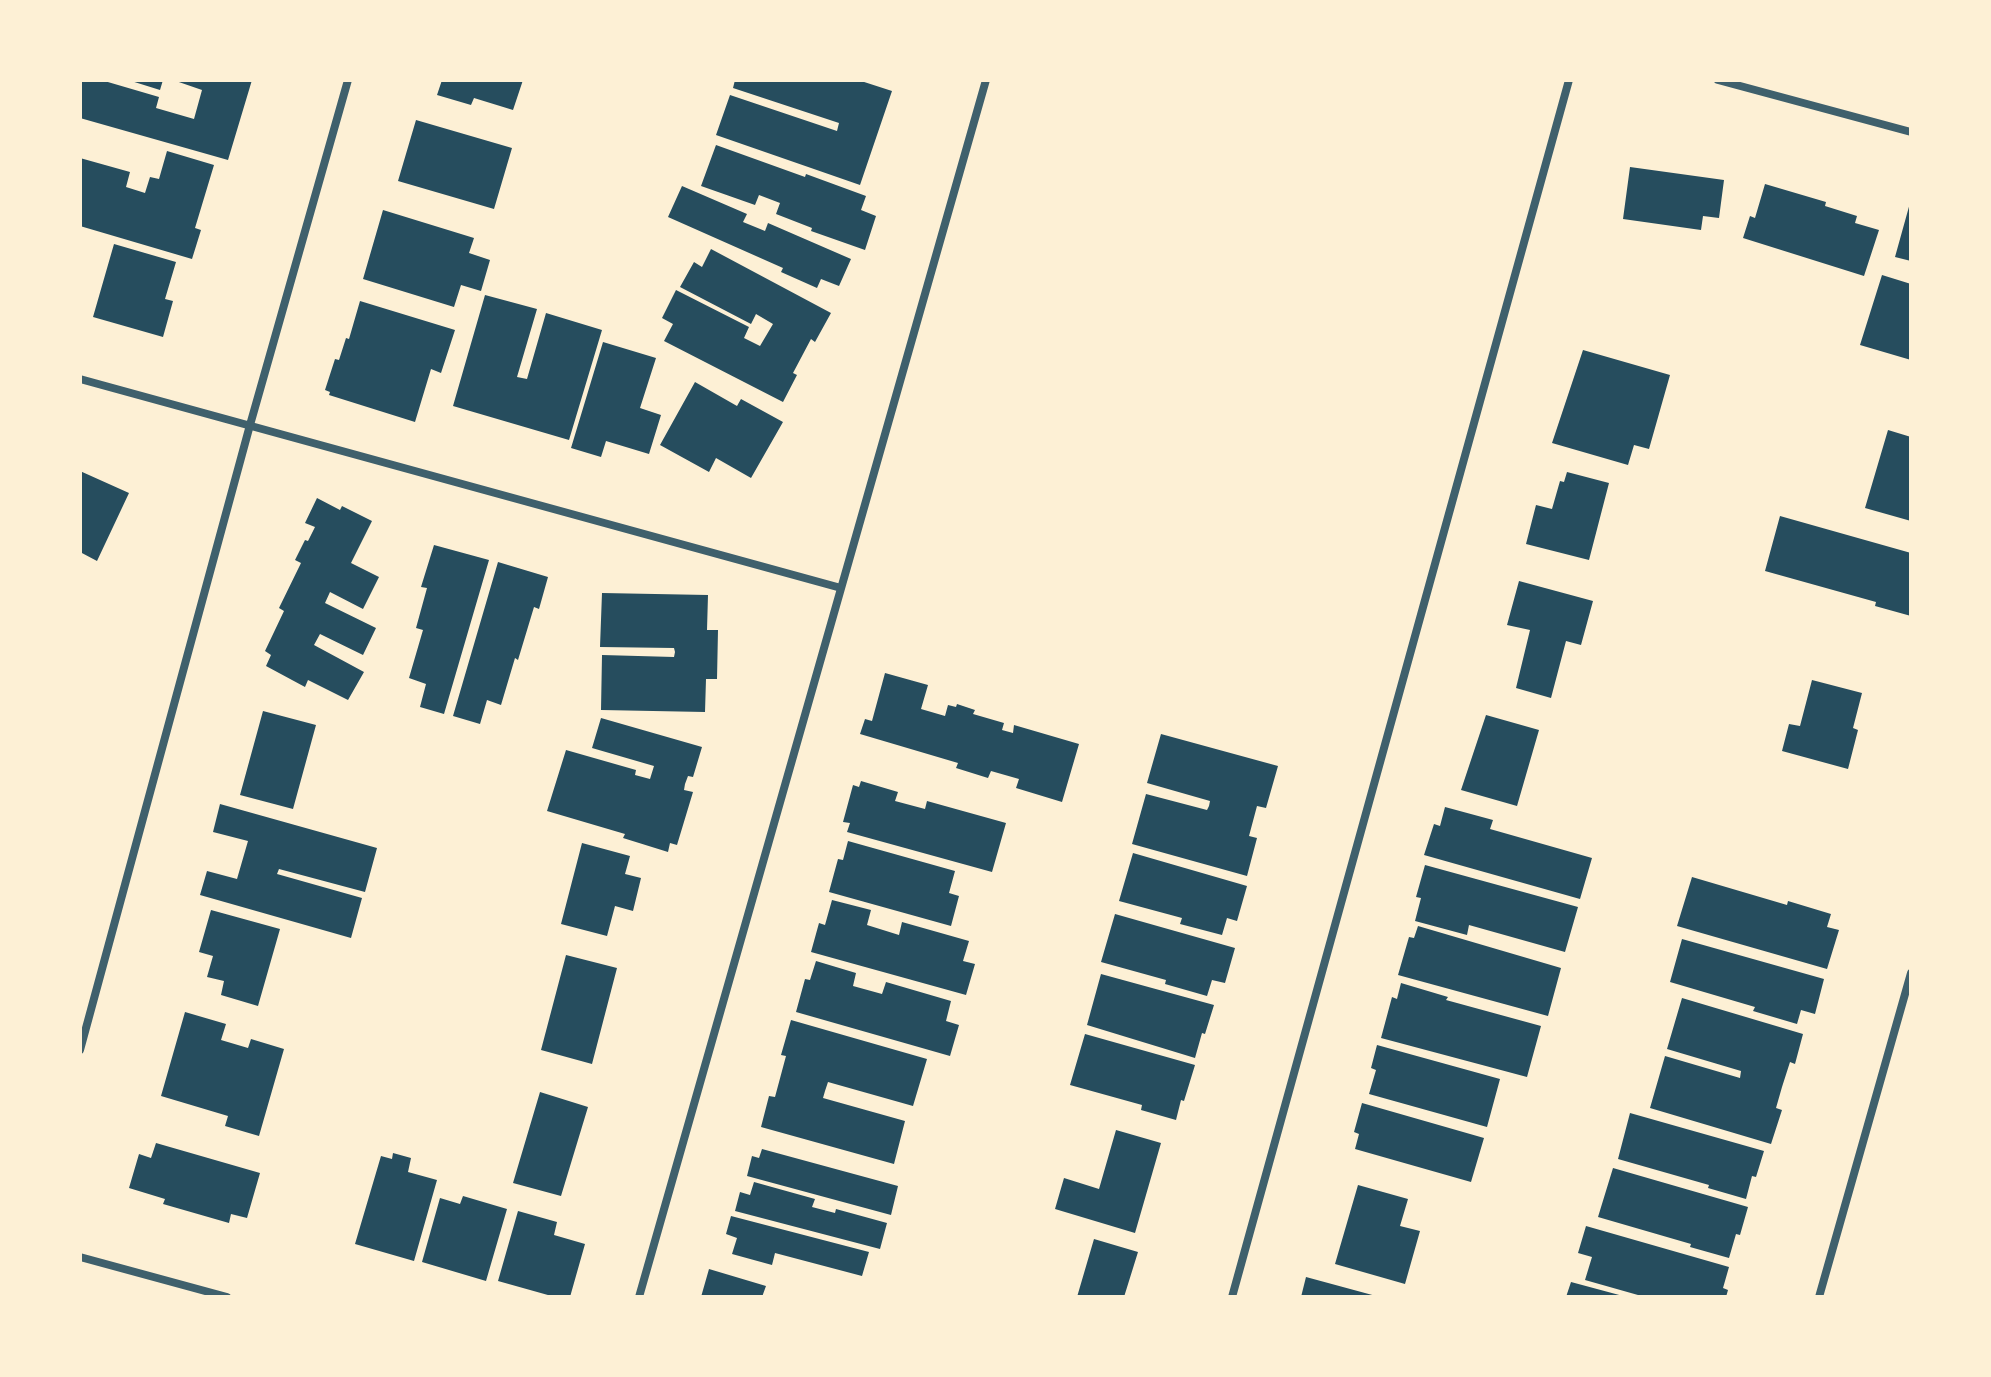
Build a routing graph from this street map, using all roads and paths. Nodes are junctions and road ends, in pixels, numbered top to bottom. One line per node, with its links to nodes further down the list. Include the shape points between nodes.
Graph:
1 (348, 80): 7 (street)
2 (986, 80): 8 (street)
3 (1569, 80): 14 (street)
4 (1718, 80): 5 (street)
5 (1911, 132)
6 (80, 379): 7 (street)
7 (250, 425): 8 (street); 10 (street)
8 (841, 588): 13 (street)
9 (1911, 973): 15 (street)
10 (80, 1050)
11 (80, 1257): 12 (street)
12 (227, 1297)
13 (639, 1297)
14 (1232, 1297)
15 (1819, 1297)

